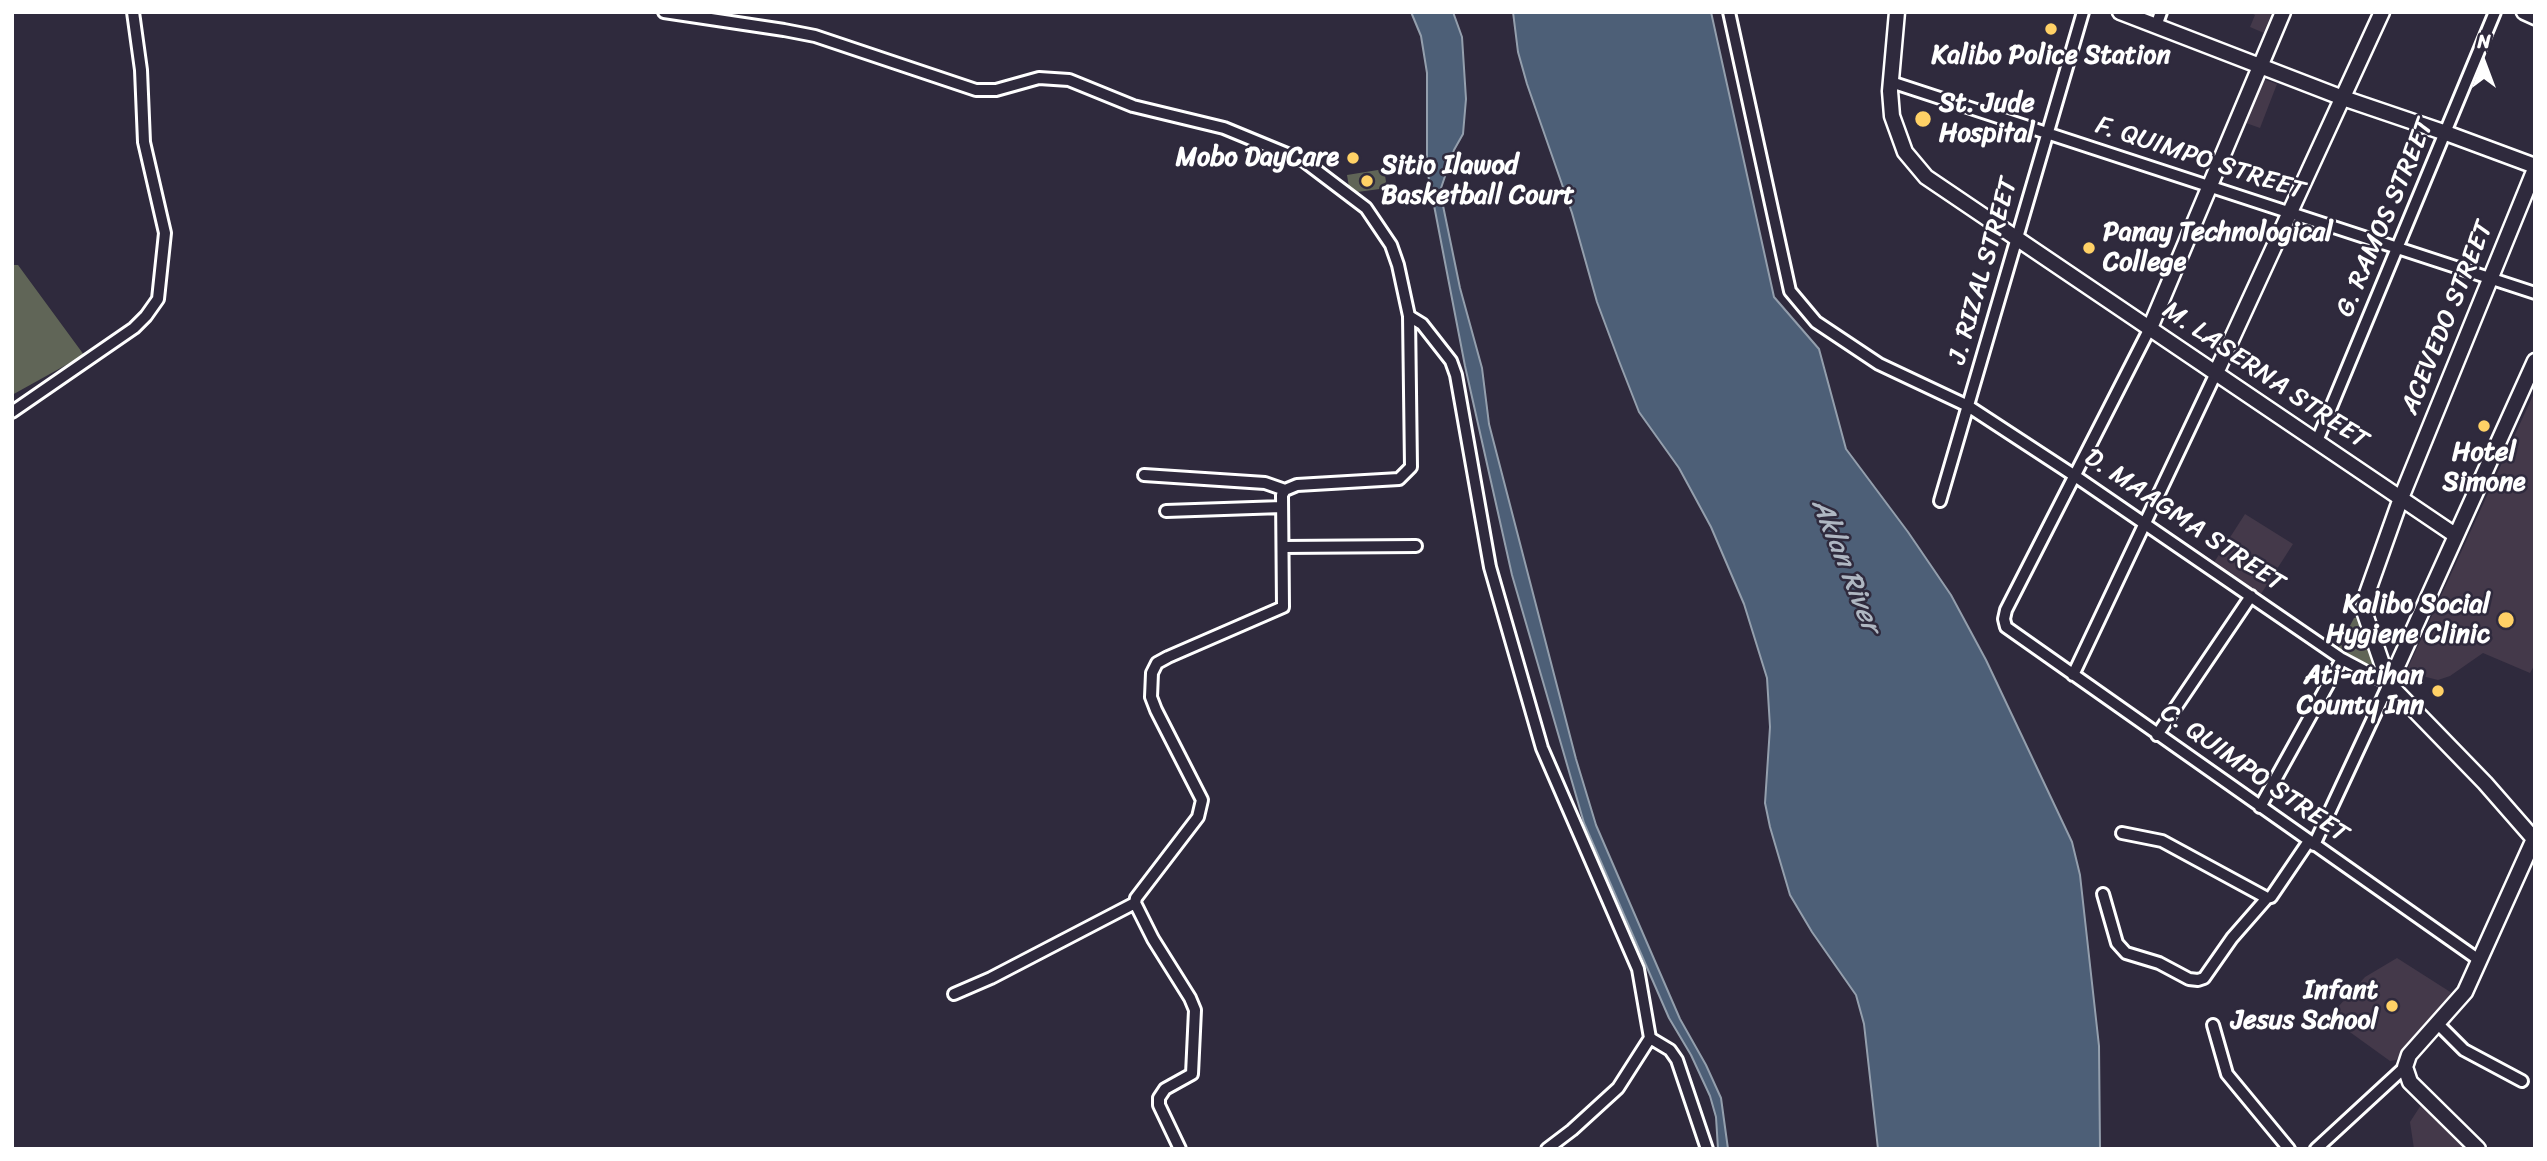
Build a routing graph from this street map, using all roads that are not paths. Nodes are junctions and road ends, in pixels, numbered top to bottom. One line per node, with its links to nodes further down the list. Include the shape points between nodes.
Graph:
1 (133, 12): 30 (street, via 144,142 165,233 158,299 134,328)
2 (663, 12): 25 (street, via 815,36 967,88 988,91 1039,78 1069,80 1133,106 1224,128 1304,161 1366,208 1391,245)
3 (1729, 12): 29 (street, D. MAAGMA STREET, via 1790,291 1816,322 1879,364)
4 (1897, 12): 14 (street, M. LASERNA STREET)
5 (2083, 12): 17 (street, J. RIZAL STREET)
6 (2120, 12): 12 (street)
7 (2283, 12): 13 (street)
8 (2382, 12): 15 (street)
9 (2495, 12): 16 (street, G. RAMOS STREET)
10 (2524, 12): 11 (street)
11 (2535, 17)
12 (2158, 19): 13 (street)
13 (2260, 66): 15 (street); 19 (street)
14 (1891, 82): 17 (street, F. QUIMPO STREET); 21 (street, M. LASERNA STREET, via 1895,130 1915,166)
15 (2343, 98): 16 (street); 20 (street)
16 (2446, 132): 18 (street); 22 (street, G. RAMOS STREET)
17 (2048, 134): 19 (street, F. QUIMPO STREET); 21 (street, J. RIZAL STREET)
18 (2535, 167): 23 (street, ACEVEDO STREET)
19 (2209, 186): 20 (street, F. QUIMPO STREET); 26 (street)
20 (2290, 213): 22 (street, F. QUIMPO STREET); 28 (street)
21 (2017, 239): 26 (street, M. LASERNA STREET); 29 (street, J. RIZAL STREET)
22 (2398, 248): 23 (street, F. QUIMPO STREET); 31 (street, G. RAMOS STREET)
23 (2490, 278): 24 (street, F. QUIMPO STREET); 35 (street, ACEVEDO STREET)
24 (2535, 293)
25 (1409, 316): 34 (street, via 1411,467 1407,473 1399,479 1297,485); 59 (street, via 1422,324 1451,361 1490,567 1542,748 1638,970)
26 (2150, 328): 28 (street, M. LASERNA STREET); 33 (street)
27 (2535, 361): 40 (street)
28 (2216, 373): 31 (street, M. LASERNA STREET); 39 (street)
29 (1968, 406): 33 (street, D. MAAGMA STREET); 36 (street, J. RIZAL STREET)
30 (12, 412)
31 (2317, 441): 35 (street, M. LASERNA STREET)
32 (1144, 475): 34 (street, via 1265,483)
33 (2075, 476): 39 (street, D. MAAGMA STREET); 45 (street, C. QUIMPO STREET, via 2006,610 2004,623)
34 (1285, 490): 37 (street)
35 (2401, 498): 40 (street, M. LASERNA STREET); 46 (street, ACEVEDO STREET, via 2364,611)
36 (1940, 501)
37 (1282, 507): 38 (street); 42 (street)
38 (1166, 511)
39 (2145, 523): 43 (street, D. MAAGMA STREET); 45 (street)
40 (2455, 535): 46 (street)
41 (1416, 546): 42 (street)
42 (1283, 547): 54 (street, via 1283,607 1168,657 1157,663 1152,673 1151,697 1202,806)
43 (2251, 596): 44 (street, D. MAAGMA STREET); 47 (street)
44 (2342, 659): 46 (street, D. MAAGMA STREET); 48 (street)
45 (2073, 675): 47 (street, C. QUIMPO STREET)
46 (2389, 684): 50 (street, D. MAAGMA STREET); 51 (street)
47 (2157, 735): 48 (street, C. QUIMPO STREET)
48 (2260, 807): 51 (street, C. QUIMPO STREET)
49 (2122, 833): 53 (street, via 2162,841)
50 (2532, 834): 55 (street)
51 (2311, 843): 53 (street); 55 (street, C. QUIMPO STREET)
52 (2103, 894): 53 (street, via 2117,943 2126,953 2198,980)
53 (2267, 898)
54 (1135, 903): 56 (street); 62 (street, via 1195,1010 1192,1074 1158,1098)
55 (2479, 960): 57 (street, via 2465,992)
56 (954, 994)
57 (2438, 1024): 60 (street, via 2409,1055); 61 (street, via 2464,1050)
58 (2213, 1025): 65 (street, via 2227,1074)
59 (1650, 1038): 63 (street, via 1618,1088); 64 (street, via 1677,1060)
60 (2405, 1067): 66 (street); 67 (street, via 2410,1082)
61 (2522, 1081)
62 (1180, 1149)
63 (1547, 1149)
64 (1707, 1149)
65 (2288, 1149)
66 (2316, 1149)
67 (2478, 1149)

